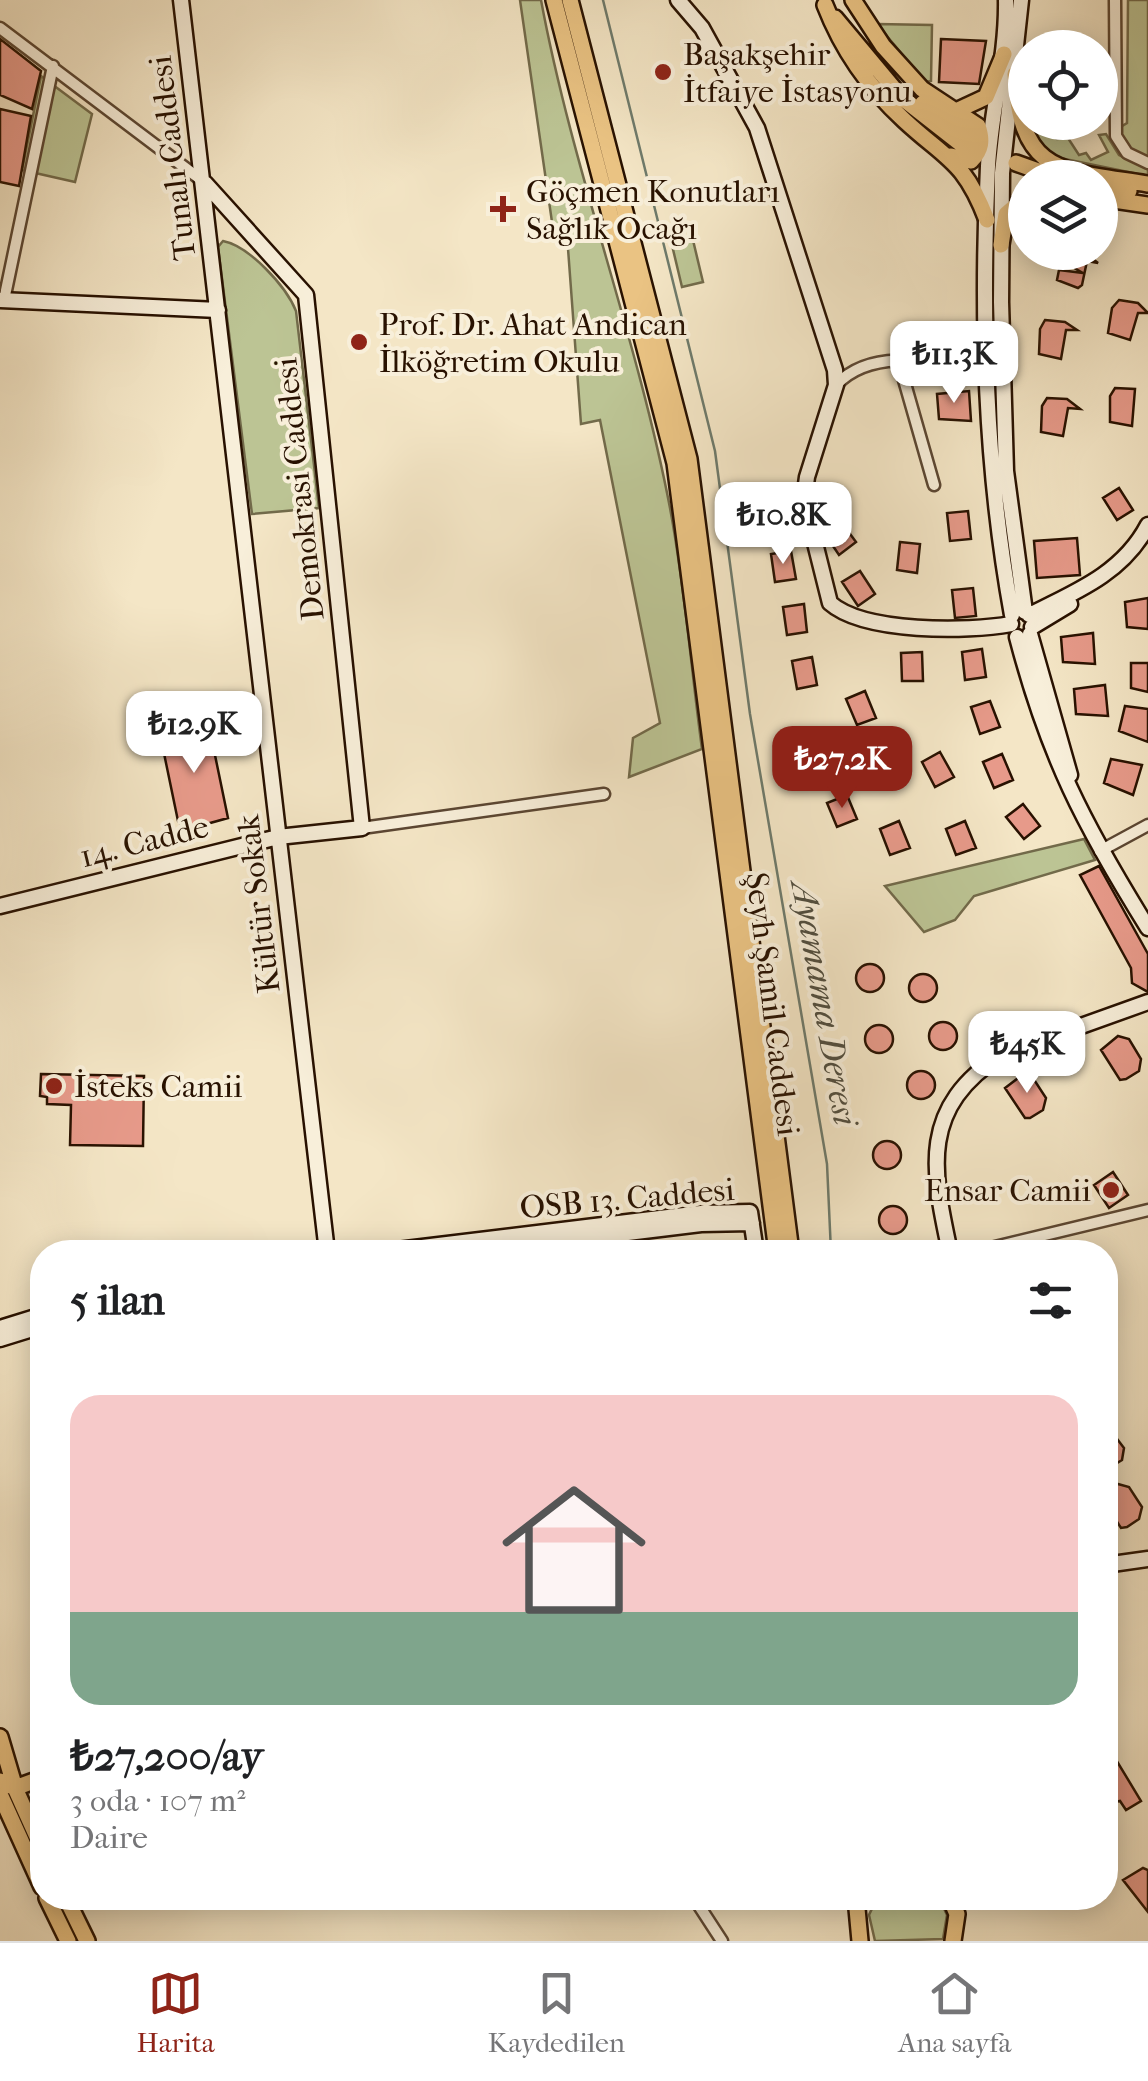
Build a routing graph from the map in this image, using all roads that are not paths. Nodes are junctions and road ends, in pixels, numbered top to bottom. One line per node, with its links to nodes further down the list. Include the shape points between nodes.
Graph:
1 (181, 0): 26 (street, Tunalı Caddesi)
2 (554, 0): 14 (main road, Şeyh Şamil Caddesi)
3 (570, 0): 17 (main road, Şeyh Şamil Caddesi)
4 (678, 0): 44 (street, via 702,28 757,128)
5 (853, 0): 19 (main road, via 922,89)
6 (1006, 0): 11 (street)
7 (1021, 0): 12 (street)
8 (1115, 0): 13 (street)
9 (829, 2): 23 (main road, via 908,90); 24 (main road, via 837,36 872,87)
10 (0, 28): 16 (street)
11 (1012, 30)
12 (1018, 30)
13 (1114, 30)
14 (562, 36): 17 (main road); 62 (main road, Şeyh Şamil Caddesi, via 675,463)
15 (1008, 65): 19 (main road, via 986,97)
16 (53, 66): 26 (street); 37 (street)
17 (586, 69): 63 (main road, Şeyh Şamil Caddesi, via 689,459)
18 (1008, 79): 35 (street, via 990,134)
19 (958, 110): 24 (main road, via 978,126 982,142 971,160)
20 (1008, 127): 36 (street)
21 (1028, 140): 27 (main road, via 1038,155 1076,172)
22 (1118, 140): 25 (street, via 1134,159)
23 (973, 147)
24 (951, 156): 35 (main road, via 975,188)
25 (1148, 163)
26 (204, 183): 38 (street, Tunalı Caddesi); 51 (street, Demokrasi Caddesi, via 306,294)
27 (1148, 184)
28 (1118, 189): 29 (main road)
29 (1148, 193)
30 (1118, 201): 31 (main road)
31 (1148, 205)
32 (1118, 210): 34 (main road)
33 (1008, 212): 36 (main road)
34 (1148, 214)
35 (987, 220): 40 (street)
36 (1001, 245): 39 (street)
37 (2, 300): 38 (street)
38 (218, 310): 52 (street, Kültür Sokak)
39 (1003, 338): 40 (street, via 992,348); 43 (street)
40 (982, 339): 42 (street)
41 (898, 359): 42 (street); 44 (street, via 844,376); 45 (street)
42 (984, 372): 43 (street, via 993,366); 48 (street)
43 (1004, 374): 48 (street, via 1006,472)
44 (836, 385): 48 (street, via 804,499 830,603 850,614 929,629)
45 (934, 484)
46 (1148, 525): 48 (street, via 1106,574)
47 (1148, 543): 48 (street, via 1124,571)
48 (1023, 623): 53 (street, via 1062,752)
49 (604, 794): 51 (street)
50 (1148, 825): 53 (street)
51 (362, 828): 52 (street, 14. Cadde)
52 (278, 838): 54 (street, 14. Cadde); 59 (street, Kültür Sokak)
53 (1104, 849): 55 (street); 56 (street)
54 (0, 906)
55 (1148, 915)
56 (1148, 928)
57 (1148, 1002): 64 (street, via 1003,1054 965,1087 950,1108 934,1156)
58 (1148, 1210): 65 (street)
59 (326, 1240)
60 (556, 1240): 61 (street, OSB 13. Caddesi, via 701,1213 750,1212)
61 (754, 1240)
62 (775, 1240)
63 (789, 1240)
64 (948, 1240)
65 (1024, 1240)
66 (30, 1319): 67 (street)
67 (0, 1328)
68 (30, 1330): 69 (street)
69 (0, 1339)
70 (1148, 1559): 71 (street)
71 (1118, 1562)
72 (0, 1738): 73 (main road)
73 (6, 1782): 74 (main road); 75 (main road)
74 (30, 1826)
75 (30, 1852)
76 (54, 1910): 84 (main road)
77 (72, 1910): 85 (main road)
78 (702, 1910): 86 (street)
79 (857, 1910): 82 (main road)
80 (861, 1910): 82 (main road)
81 (957, 1910): 87 (main road)
82 (858, 1918): 83 (main road)
83 (860, 1940)
84 (68, 1941)
85 (87, 1941)
86 (722, 1941)
87 (953, 1941)

